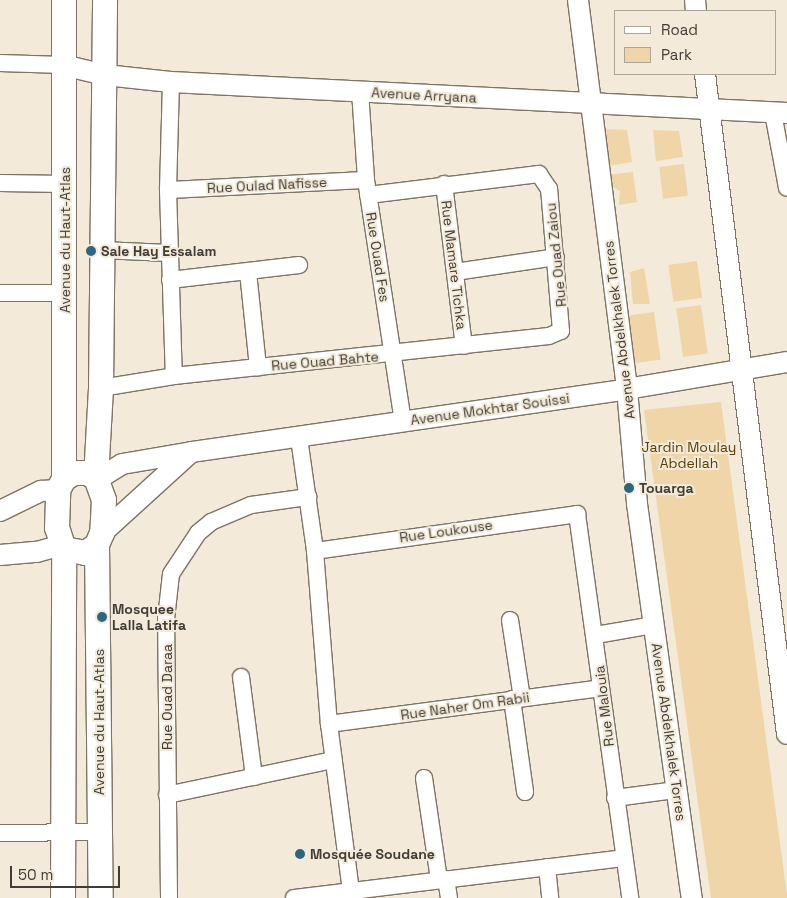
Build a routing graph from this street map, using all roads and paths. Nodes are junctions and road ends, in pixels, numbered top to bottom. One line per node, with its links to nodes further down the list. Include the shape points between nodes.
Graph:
1 (64, 0): 5 (main road, Avenue du Haut-Atlas)
2 (105, 0): 6 (main road)
3 (578, 0): 10 (street, Avenue Abdelkhalek Torres)
4 (0, 63): 5 (street)
5 (63, 65): 6 (street, Avenue Arryana); 15 (main road, Avenue du Haut-Atlas)
6 (105, 75): 8 (street, Avenue Arryana); 20 (main road)
7 (705, 75): 11 (street)
8 (170, 82): 9 (street, Avenue Arryana); 19 (street)
9 (360, 92): 10 (street, Avenue Arryana); 17 (street, Rue Ouad Fes)
10 (591, 103): 11 (street, Avenue Arryana); 37 (street, Avenue Abdelkhalek Torres)
11 (710, 110): 12 (street, Avenue Arryana); 34 (street)
12 (780, 113): 18 (street)
13 (535, 173): 16 (street, Rue Oulad Nafisse); 22 (street, Rue Ouad Zaiou, via 543,177 549,189)
14 (0, 183): 15 (street)
15 (66, 184): 28 (main road, Avenue du Haut-Atlas)
16 (444, 184): 17 (street, Rue Oulad Nafisse); 25 (street, Rue Mamare Tichka)
17 (367, 188): 19 (street, Rue Oulad Nafisse); 31 (street, Rue Ouad Fes)
18 (787, 188)
19 (168, 190): 21 (street)
20 (101, 250): 21 (street); 36 (main road)
21 (169, 253): 26 (street)
22 (556, 257): 25 (street); 29 (street, Rue Ouad Zaiou, via 562,324 561,331)
23 (299, 265): 24 (street)
24 (248, 272): 26 (street); 33 (street)
25 (455, 272): 30 (street, Rue Mamare Tichka)
26 (170, 280): 35 (street)
27 (0, 293): 28 (street)
28 (65, 293): 42 (main road, Avenue du Haut-Atlas)
29 (549, 336): 30 (street, Rue Ouad Bahte)
30 (464, 346): 31 (street, Rue Ouad Bahte)
31 (393, 354): 33 (street, Rue Ouad Bahte); 38 (street, Rue Ouad Fes)
32 (787, 362): 34 (street, Avenue Mokhtar Souissi)
33 (258, 367): 35 (street, Rue Ouad Bahte)
34 (739, 369): 37 (street, Avenue Mokhtar Souissi); 57 (street)
35 (174, 376): 36 (street, Rue Ouad Bahte)
36 (101, 388): 41 (main road)
37 (628, 389): 38 (street, Avenue Mokhtar Souissi); 51 (street, Avenue Abdelkhalek Torres, via 637,504)
38 (402, 422): 39 (street, Avenue Mokhtar Souissi)
39 (299, 438): 40 (street, Avenue Mokhtar Souissi); 43 (street)
40 (192, 452): 41 (street, Avenue Mokhtar Souissi, via 122,464); 46 (street)
41 (97, 478): 42 (main road, via 87,473 74,473); 46 (main road, Avenue du Haut-Atlas, via 104,500)
42 (61, 485): 44 (street); 47 (main road, Avenue du Haut-Atlas, via 56,517)
43 (308, 497): 48 (street); 63 (street, Rue Ouad Daraa, via 251,505 211,522 198,533 171,574 166,620)
44 (0, 511)
45 (577, 514): 48 (street, Rue Loukouse); 52 (street, Rue Malouia)
46 (100, 539): 47 (main road, via 86,553); 65 (main road, Avenue du Haut-Atlas)
47 (63, 547): 49 (street); 67 (main road)
48 (315, 551): 56 (street)
49 (0, 555)
50 (510, 620): 55 (street)
51 (654, 625): 52 (street); 61 (street, Avenue Abdelkhalek Torres)
52 (596, 635): 54 (street, Rue Malouia)
53 (241, 677): 59 (street)
54 (601, 688): 55 (street, Rue Naher Om Rabii); 64 (street, Rue Malouia)
55 (517, 699): 56 (street, Rue Naher Om Rabii); 62 (street)
56 (329, 724): 58 (street)
57 (787, 732)
58 (333, 760): 59 (street); 71 (street)
59 (254, 777): 63 (street)
60 (424, 778): 70 (street)
61 (676, 790): 64 (street); 79 (street, Avenue Abdelkhalek Torres)
62 (525, 792)
63 (168, 795): 74 (street, Rue Ouad Daraa)
64 (616, 798): 68 (street, Rue Malouia)
65 (100, 832): 67 (street); 73 (main road, Avenue du Haut-Atlas)
66 (0, 833): 67 (street)
67 (62, 834): 72 (main road)
68 (624, 858): 69 (street); 78 (street, Rue Malouia)
69 (547, 867): 70 (street); 77 (street)
70 (443, 880): 71 (street); 76 (street)
71 (351, 891): 75 (street)
72 (63, 898)
73 (101, 898)
74 (169, 898)
75 (300, 898)
76 (449, 898)
77 (550, 898)
78 (630, 898)
79 (692, 898)

